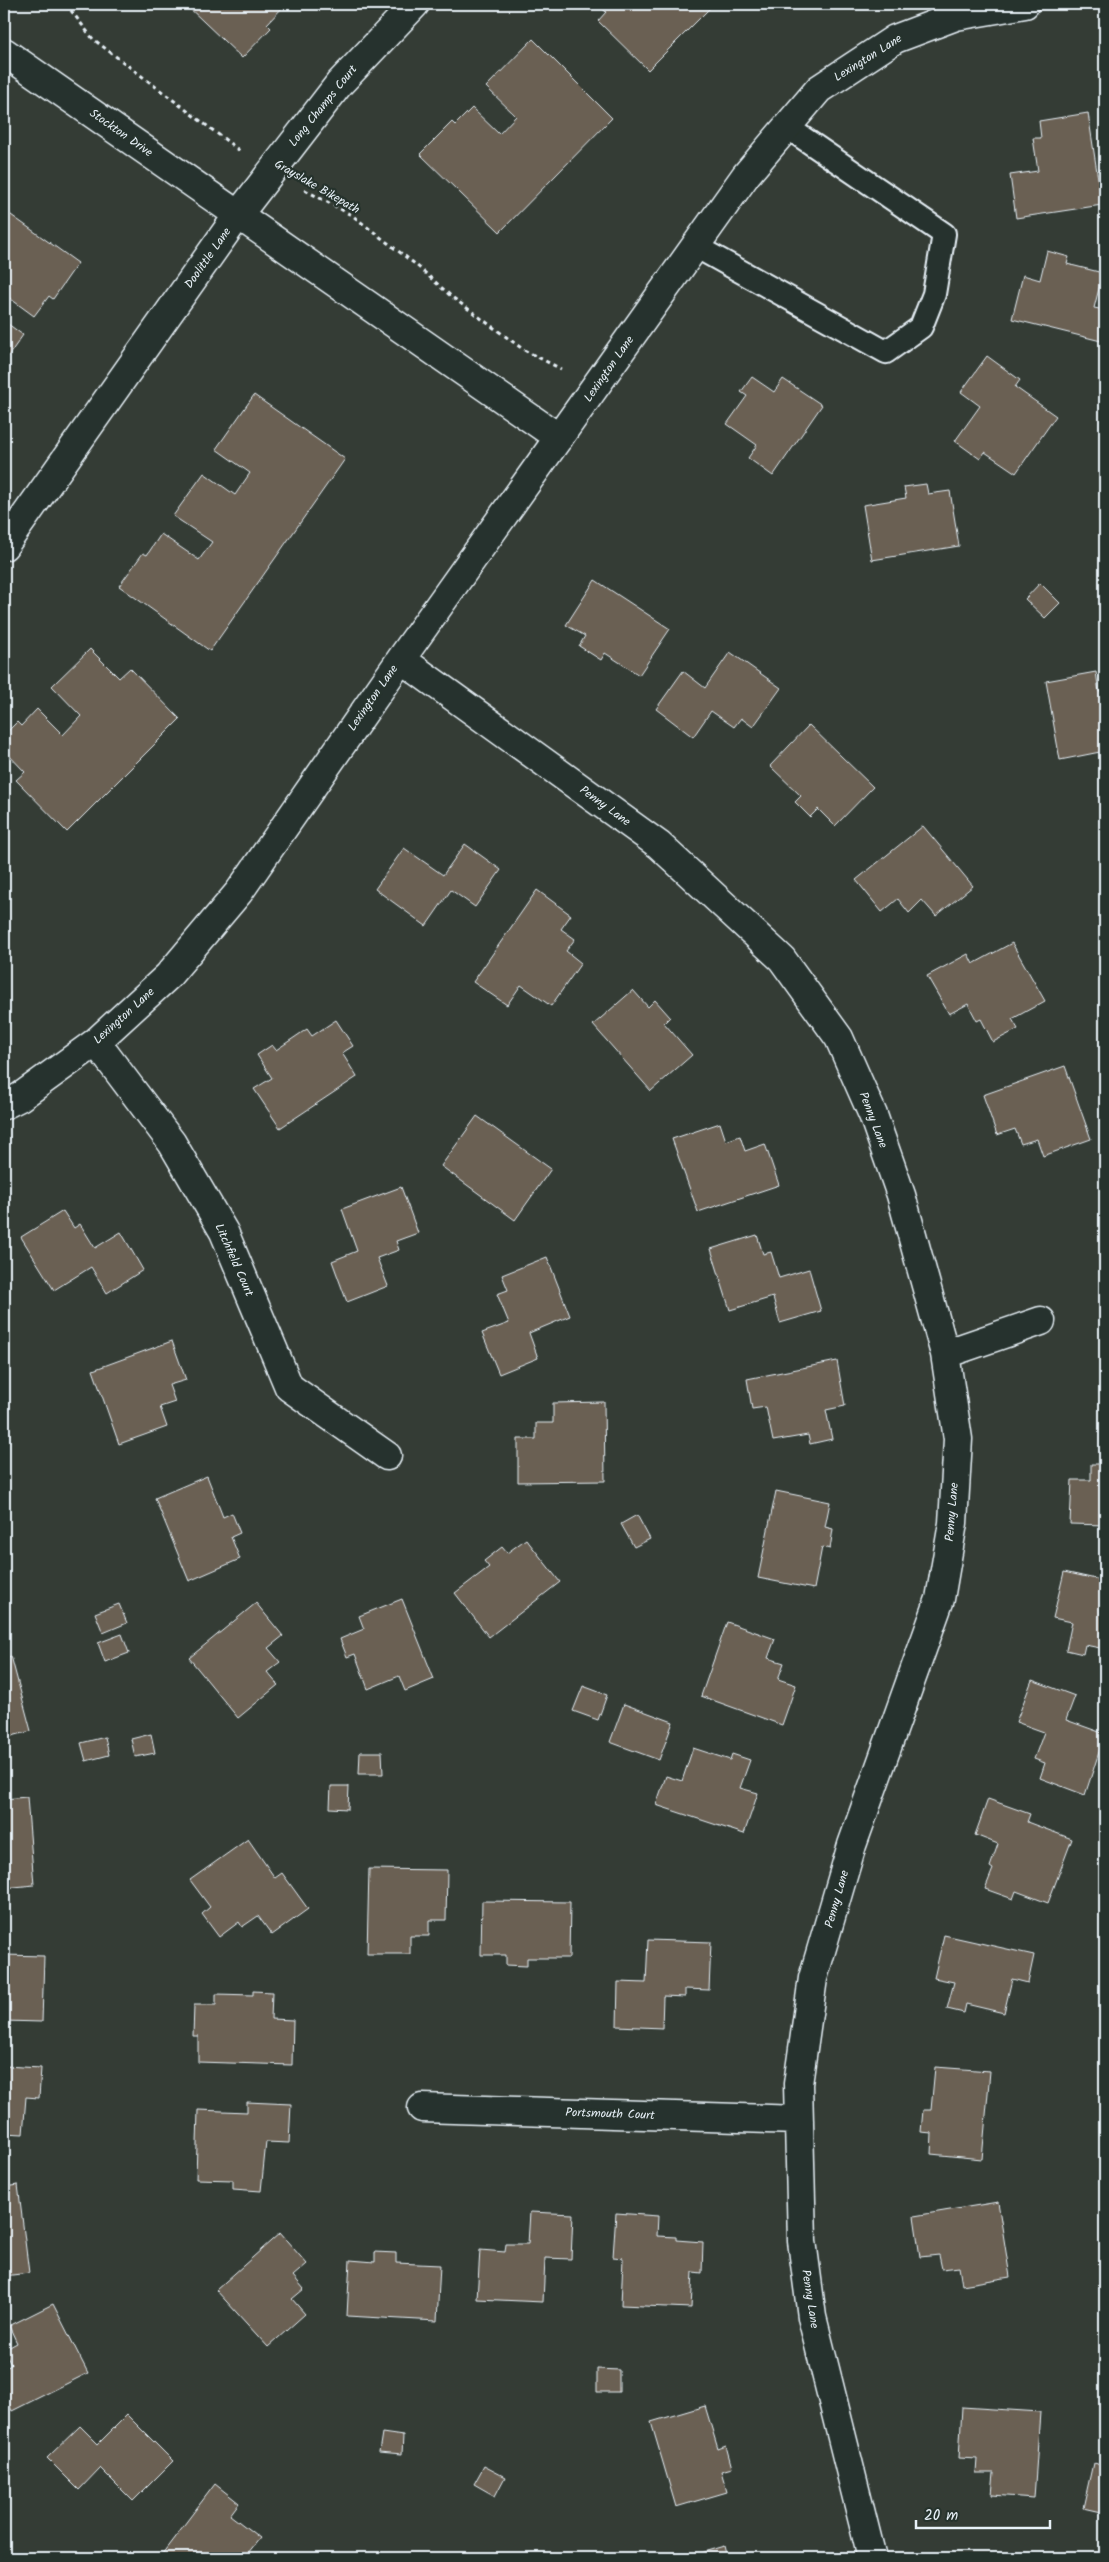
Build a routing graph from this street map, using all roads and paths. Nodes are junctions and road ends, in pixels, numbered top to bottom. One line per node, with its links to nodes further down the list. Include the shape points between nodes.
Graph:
1 (66, 4): 6 (path, Grayslake Bikepath, via 93,40 240,152)
2 (415, 4): 6 (street, Long Champs Court, via 339,84)
3 (1025, 4): 5 (street, Lexington Lane, via 956,16 895,40 819,89)
4 (4, 52): 7 (street, Stockton Drive)
5 (787, 127): 8 (street, Lexington Lane, via 746,175); 8 (lane, via 944,234 934,294 921,328 886,352)
6 (272, 172): 7 (street, Long Champs Court); 9 (path, Grayslake Bikepath, via 353,216 452,297 524,350)
7 (238, 215): 10 (street, Doolittle Lane); 11 (street, Doolittle Lane)
8 (695, 246): 9 (street, Lexington Lane)
9 (595, 387): 10 (street, Lexington Lane)
10 (559, 438): 12 (street, Lexington Lane)
11 (4, 546)
12 (401, 658): 13 (street, Lexington Lane, via 239,892 168,976); 16 (street, Penny Lane, via 659,845 782,959 839,1038 873,1115 901,1194)
13 (96, 1042): 14 (street, Lexington Lane); 17 (street, Litchfield Court, via 172,1142 224,1232 289,1387)
14 (4, 1105)
15 (1041, 1321): 16 (street)
16 (945, 1354): 19 (street, Penny Lane, via 958,1439 953,1523 940,1599 852,1845 813,1978 798,2084)
17 (387, 1456)
18 (422, 2108): 19 (street, Portsmouth Court)
19 (798, 2120): 20 (street, Penny Lane, via 802,2241 812,2318)
20 (872, 2558)

